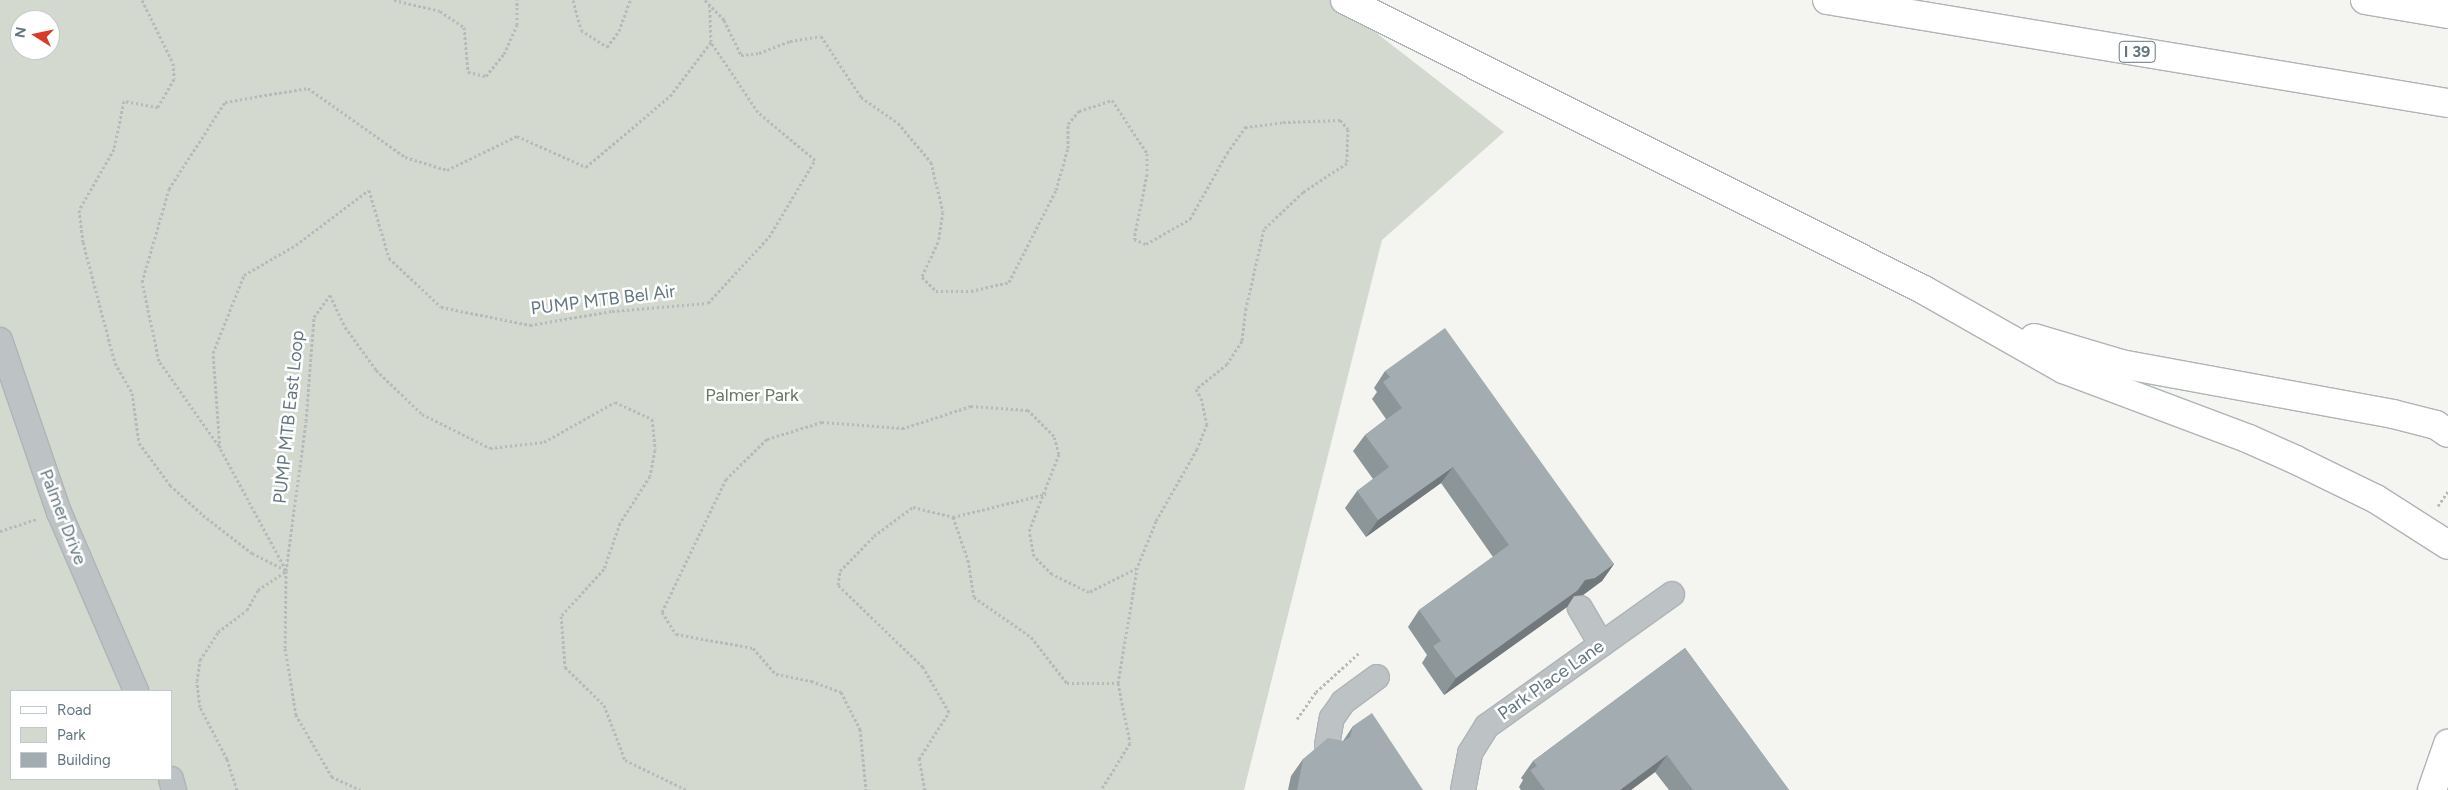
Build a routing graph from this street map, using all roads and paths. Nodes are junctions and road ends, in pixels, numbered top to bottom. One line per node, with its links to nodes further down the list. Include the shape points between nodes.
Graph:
1 (142, 0): 26 (path, via 174,63 174,79 158,107 124,101 114,149 79,210 83,242 115,363 132,393 139,443 170,485 203,515 252,553)
2 (394, 0): 3 (path, via 440,11 464,27 468,72 486,76 504,54 517,25)
3 (517, 0)
4 (573, 0): 5 (path, via 581,30 607,47 619,31)
5 (630, 0)
6 (705, 0): 10 (path)
7 (1345, 0): 14 (main road)
8 (1827, 0): 13 (main road, I 39)
9 (2365, 0): 11 (main road)
10 (710, 5): 12 (path); 25 (path, via 724,20 742,55 821,36 861,97 898,123 931,162 944,212 938,242 922,277 936,291 971,291 1009,282 1056,190 1068,148 1068,124 1080,111 1112,100 1147,153 1147,174 1134,239 1146,244 1190,219 1227,153 1246,127 1290,121 1340,120 1348,129 1347,163 1304,192 1264,229 1242,341 1227,364 1196,389 1207,424 1197,449 1156,521)
11 (2448, 14)
12 (711, 42): 17 (path, via 670,96 586,167 517,136 447,170 405,157 308,88 225,102 169,189 142,282 158,361); 17 (path, PUMP MTB Bel Air, via 758,112 815,160 769,237 708,303 612,311 530,325 441,307 389,258 369,190 296,245 244,275 213,353)
13 (2448, 103)
14 (1979, 318): 16 (main road, via 2069,350 2121,364 2393,414 2436,425); 24 (main road, via 2063,369 2249,439 2305,464 2376,499)
15 (0, 340): 21 (street, Palmer Drive)
16 (2448, 433)
17 (220, 448): 26 (path, PUMP MTB Bel Air)
18 (2448, 491): 20 (path)
19 (1046, 494): 22 (path); 25 (path, via 1029,532 1034,556 1052,574 1089,592); 38 (path, via 1059,454 1054,436 1028,410 971,406 904,428 822,422 767,438 726,479 662,612 676,634 753,648 776,674 811,681 841,692 860,729)
20 (2438, 506)
21 (59, 512): 23 (path); 32 (street, Palmer Drive)
22 (953, 517): 31 (path, via 968,560 974,597 1031,637 1067,683); 39 (path, via 913,507 874,536 840,571 838,585 922,667 949,712 919,759)
23 (0, 531)
24 (2448, 545)
25 (1137, 568): 31 (path)
26 (286, 571): 35 (path, via 258,590 247,610 218,632 200,660 196,682 200,707 227,759); 36 (path, PUMP MTB East Loop, via 285,648 296,715 332,777); 37 (path, PUMP MTB East Loop, via 306,421 314,317 330,295 345,327 376,370 422,414 490,448 544,442 615,402 652,419 656,450 650,476 620,523 604,569 561,616 565,667 604,705 625,760)
27 (1672, 594): 29 (street, Park Place Lane)
28 (1580, 608): 29 (street)
29 (1601, 644): 41 (street, Park Place Lane, via 1486,726 1470,753)
30 (1377, 677): 34 (street, via 1343,702 1332,718)
31 (1118, 682): 40 (path, via 1130,743)
32 (136, 690)
33 (2448, 744): 42 (main road)
34 (1327, 745)
35 (238, 790)
36 (361, 790)
37 (687, 790)
38 (866, 790)
39 (924, 790)
40 (1101, 790)
41 (1463, 790)
42 (2432, 790)

